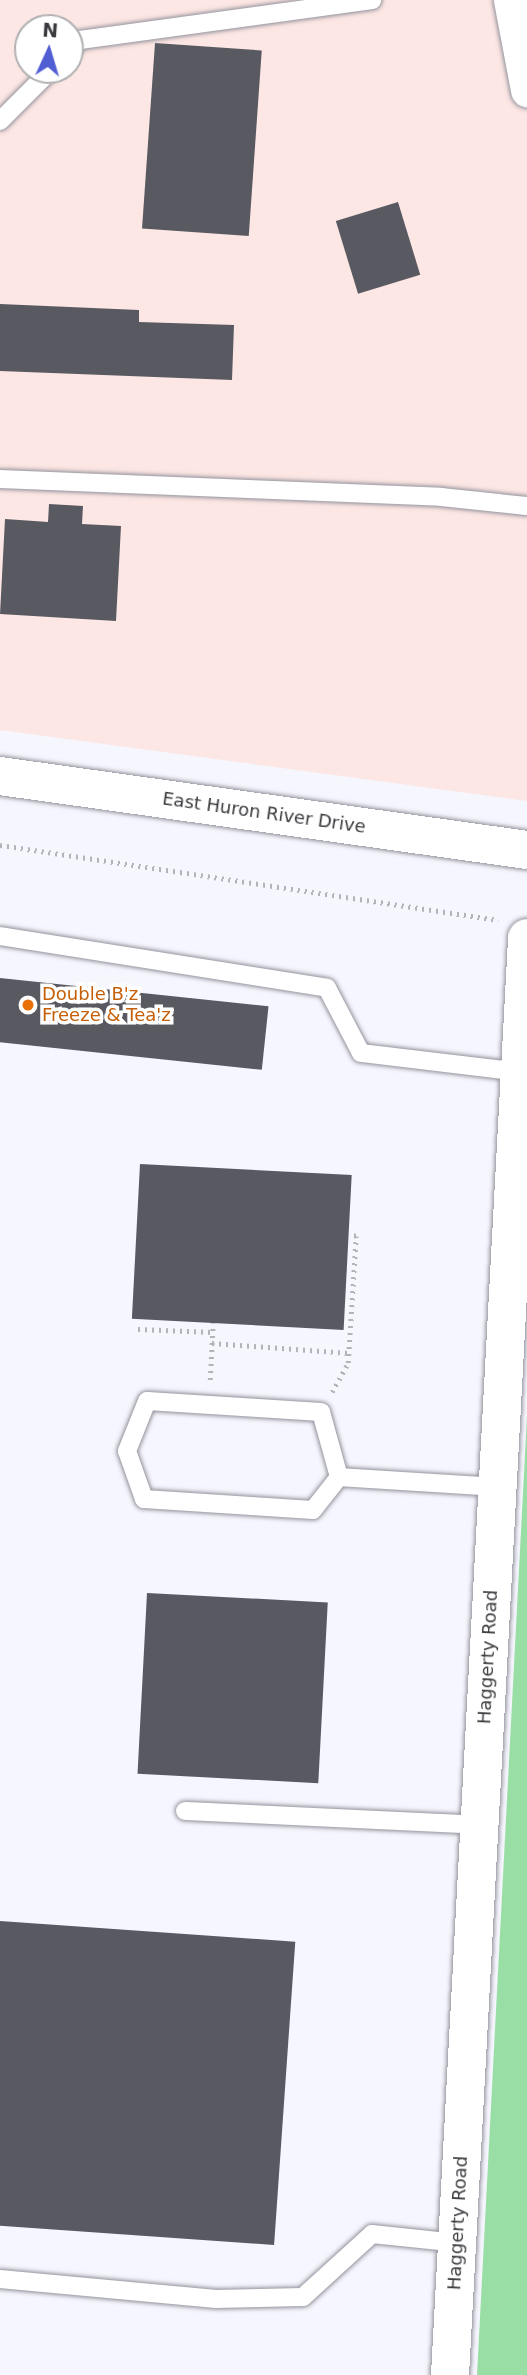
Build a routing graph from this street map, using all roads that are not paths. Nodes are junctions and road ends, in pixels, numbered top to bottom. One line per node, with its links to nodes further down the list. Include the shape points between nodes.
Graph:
1 (372, 0): 3 (lane)
2 (516, 7): 5 (street)
3 (84, 39)
4 (37, 84): 6 (lane)
5 (527, 90)
6 (0, 121)
7 (0, 478): 8 (lane)
8 (527, 506)
9 (0, 776): 10 (street, East Huron River Drive)
10 (527, 850)
11 (513, 929): 13 (street, Haggerty Road)
12 (0, 936): 13 (lane, via 327,988 361,1053)
13 (520, 1072): 15 (street, Haggerty Road)
14 (339, 1477): 14 (lane, via 313,1510 144,1499 127,1451 147,1401 321,1412); 15 (lane)
15 (497, 1487): 17 (street, Haggerty Road)
16 (185, 1811): 17 (lane)
17 (480, 1825): 18 (street, Haggerty Road)
18 (457, 2243): 19 (lane, via 373,2234 303,2297 216,2299); 20 (street, Haggerty Road)
19 (0, 2279)
20 (450, 2375)

